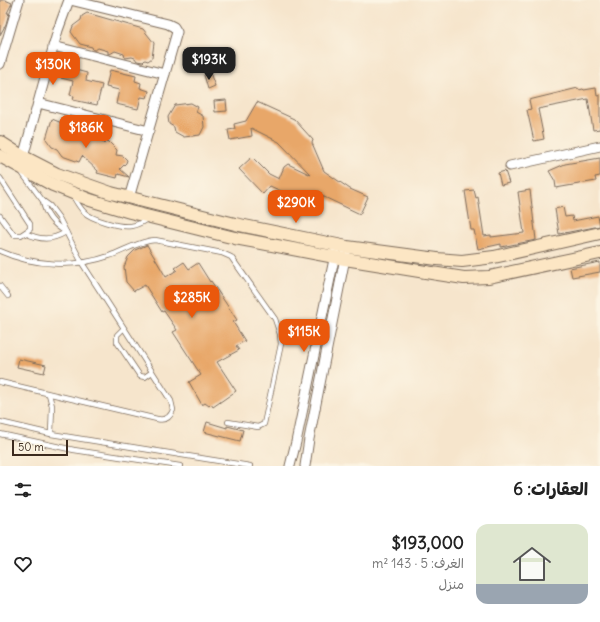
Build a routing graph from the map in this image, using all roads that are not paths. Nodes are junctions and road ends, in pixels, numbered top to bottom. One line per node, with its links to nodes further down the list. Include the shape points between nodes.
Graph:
1 (19, 0): 4 (street)
2 (70, 0): 3 (street); 5 (street, via 174,27 176,36)
3 (54, 46): 5 (street); 6 (street)
4 (0, 64)
5 (165, 74): 7 (street)
6 (38, 103): 7 (street); 11 (street)
7 (149, 131): 14 (street)
8 (0, 142): 11 (street)
9 (600, 146): 12 (street)
10 (0, 156): 11 (street)
11 (21, 162): 14 (street, via 92,188); 16 (lane, via 24,177 52,208); 22 (street, via 53,185 110,207 235,238)
12 (510, 166)
13 (0, 178): 17 (lane, via 30,224 29,231)
14 (130, 198): 19 (street, via 235,224)
15 (0, 216): 17 (lane, via 14,235)
16 (66, 232): 17 (lane, via 52,239); 24 (lane)
17 (25, 233)
18 (600, 233): 23 (street)
19 (342, 246): 22 (street); 23 (street, via 437,260)
20 (0, 252): 24 (lane, via 44,262)
21 (600, 253): 25 (street, via 501,275)
22 (340, 258): 25 (street); 38 (street); 39 (street)
23 (474, 260): 25 (street)
24 (82, 263): 28 (lane); 33 (lane, via 109,256 144,241 155,240 231,257 275,319 281,344 264,424 258,427)
25 (474, 278)
26 (0, 286): 27 (lane)
27 (8, 296)
28 (123, 329): 29 (lane); 29 (lane, via 116,340 140,376)
29 (152, 372): 31 (lane, via 173,407 170,417 164,420)
30 (0, 382): 31 (lane)
31 (49, 394): 35 (lane, via 52,406)
32 (0, 422): 35 (lane)
33 (228, 422)
34 (0, 434): 36 (lane, via 74,450)
35 (51, 434): 37 (lane)
36 (180, 466)
37 (250, 466)
38 (290, 466)
39 (305, 466)

